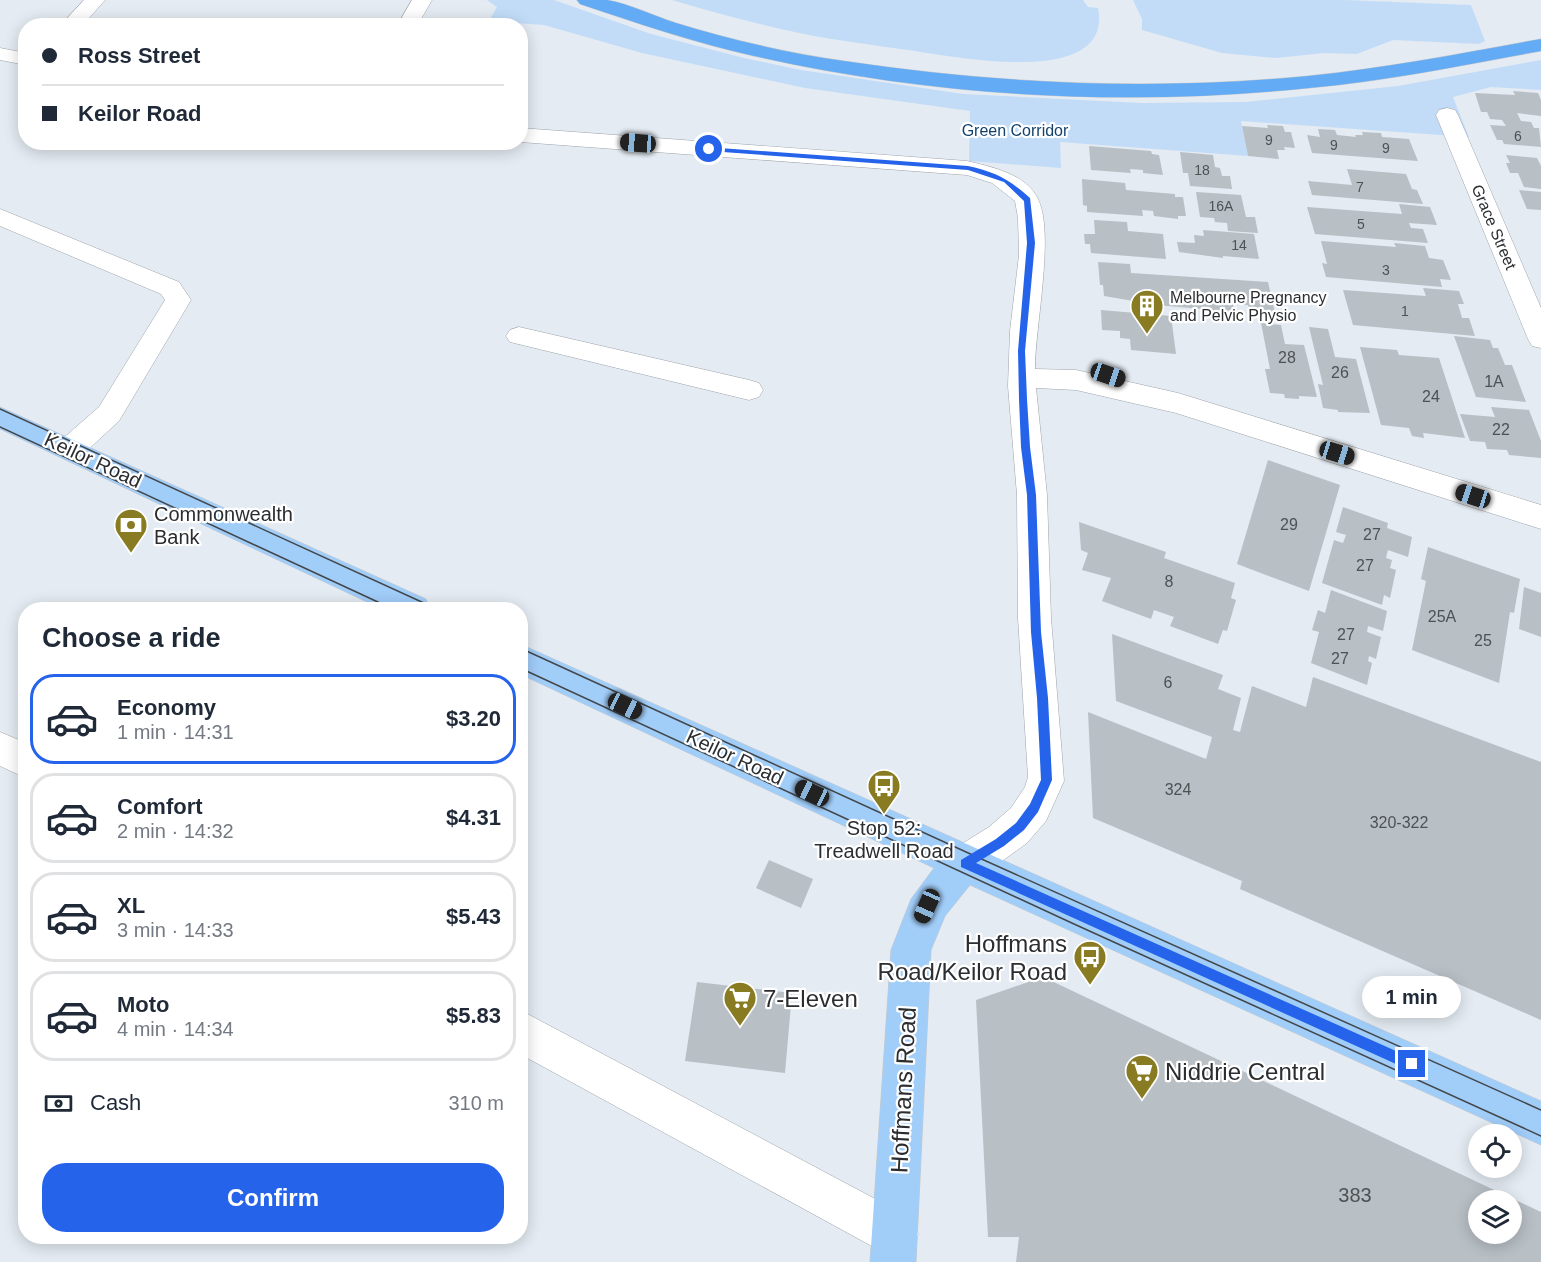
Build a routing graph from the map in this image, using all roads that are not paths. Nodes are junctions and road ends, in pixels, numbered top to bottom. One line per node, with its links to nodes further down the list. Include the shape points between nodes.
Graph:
1 (95, 0): 4 (street)
2 (422, 0): 5 (street)
3 (587, 0): 6 (highway, via 689,33 816,62 944,80 1040,87 1145,90 1278,85)
4 (78, 18)
5 (412, 18)
6 (1541, 45)
7 (0, 54): 8 (street)
8 (18, 57)
9 (1447, 115): 13 (street, Grace Street)
10 (528, 136): 14 (street, via 968,168 996,176 1014,186 1027,200 1031,232)
11 (0, 218): 17 (street, via 170,288 178,300 109,414)
12 (519, 336): 15 (street)
13 (1541, 339)
14 (1022, 364): 18 (street, via 1178,403); 23 (street, via 1046,780 1034,808 1020,826)
15 (749, 390)
16 (0, 417): 17 (main road, Keilor Road)
17 (70, 448): 19 (main road, Keilor Road)
18 (1541, 517)
19 (399, 602)
20 (528, 662): 23 (main road, Keilor Road)
21 (0, 748): 22 (street)
22 (18, 758)
23 (965, 863): 25 (main road, Keilor Road); 26 (main road, Hoffmans Road, via 927,906 911,950)
24 (528, 1036): 26 (street)
25 (1541, 1123)
26 (894, 1248)

